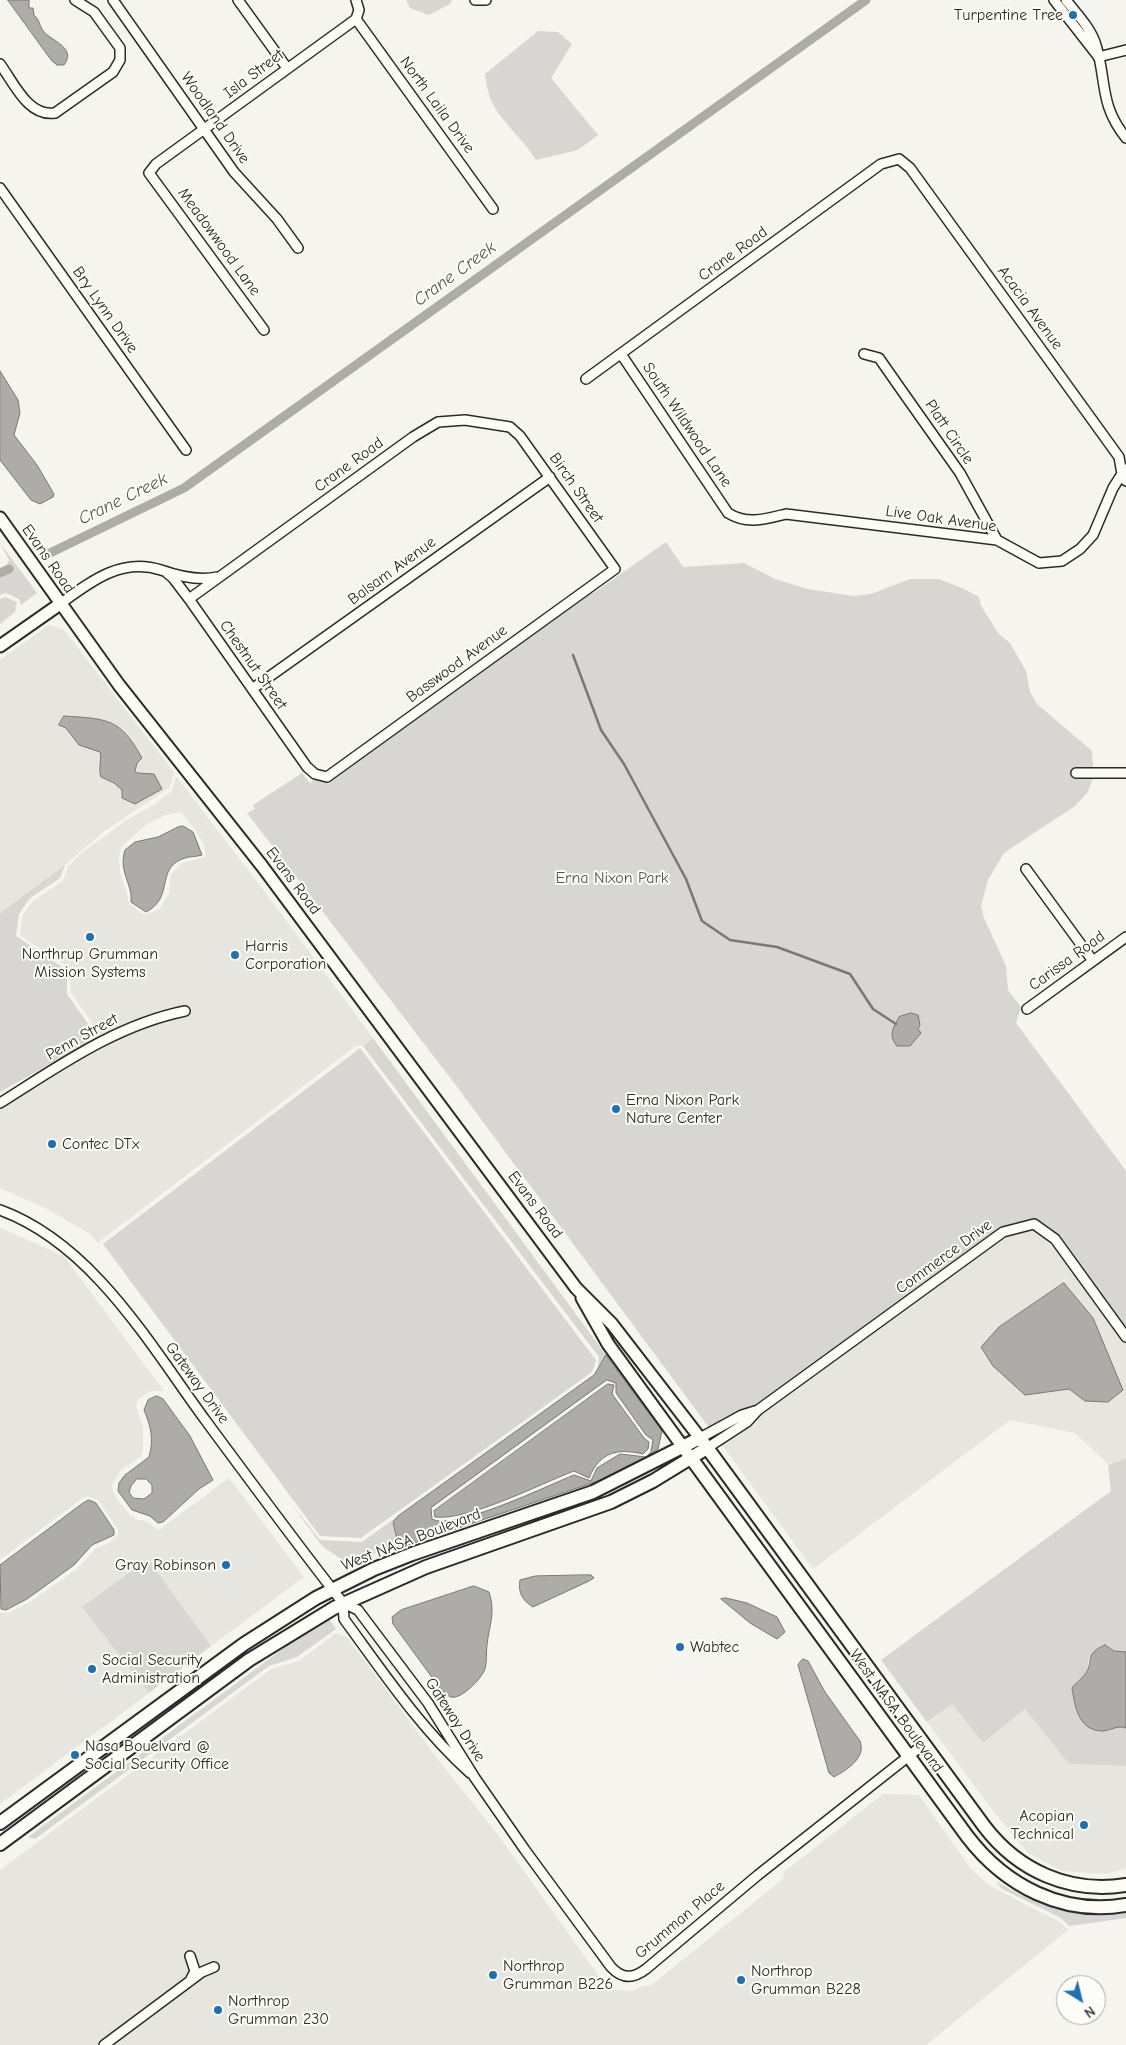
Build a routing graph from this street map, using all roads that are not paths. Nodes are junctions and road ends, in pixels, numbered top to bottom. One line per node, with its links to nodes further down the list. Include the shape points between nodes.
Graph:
1 (74, 0): 12 (street, via 94,12 120,48 120,60 113,72 55,113 47,114 31,107)
2 (113, 0): 14 (street, Woodland Drive)
3 (238, 0): 13 (street)
4 (356, 0): 9 (street, via 359,10)
5 (475, 0): 6 (street)
6 (486, 0)
7 (1054, 0): 11 (street)
8 (1066, 0): 11 (street, via 1088,30)
9 (356, 19): 13 (street, Isla Street); 19 (street, North Laila Drive)
10 (1126, 50): 11 (street)
11 (1098, 57): 15 (street, via 1110,115)
12 (0, 64)
13 (286, 68): 14 (street, Isla Street)
14 (206, 129): 17 (street, Isla Street, via 156,164); 20 (street, Woodland Drive, via 234,172 277,219)
15 (1126, 138)
16 (899, 159): 22 (street, Crane Road, via 881,164); 27 (street, Acacia Avenue, via 910,168 1119,457)
17 (149, 173): 21 (street, Meadowwood Lane)
18 (0, 188): 26 (street, Bry Lynn Drive)
19 (493, 209)
20 (298, 248)
21 (264, 330)
22 (621, 354): 24 (street, Crane Road); 29 (street, South Wildwood Lane)
23 (864, 354): 31 (street, Platt Circle, via 878,358 900,388 960,472)
24 (586, 379)
25 (510, 426): 28 (street, Birch Street); 34 (street, Crane Road, via 465,420 438,422)
26 (186, 450)
27 (1125, 474): 31 (street, Live Oak Avenue, via 1113,488 1093,535 1080,550 1062,561 1039,562)
28 (550, 477): 32 (street, Birch Street); 38 (street, Balsam Avenue)
29 (728, 513): 31 (street, Live Oak Avenue, via 737,519 757,520 786,514)
30 (0, 518): 36 (street, Evans Road)
31 (997, 540)
32 (615, 569): 41 (street, Basswood Avenue, via 327,777)
33 (167, 573): 34 (street, via 208,579); 35 (street, Chestnut Street); 36 (street, via 142,566 119,569 100,576)
34 (220, 576): 35 (street, Crane Road)
35 (188, 599): 38 (street, Chestnut Street)
36 (60, 604): 37 (street); 49 (street, Evans Road, via 119,685 262,866)
37 (0, 646)
38 (252, 690): 41 (street, Chestnut Street)
39 (1076, 773): 40 (street)
40 (1126, 773)
41 (315, 774)
42 (1026, 869): 44 (street)
43 (1126, 936): 44 (street, Carissa Road)
44 (1093, 961): 45 (street, Carissa Road)
45 (1026, 1009)
46 (185, 1010): 47 (street, Penn Street, via 120,1030)
47 (0, 1103)
48 (0, 1210): 54 (street, Gateway Drive, via 58,1241 107,1288)
49 (576, 1288): 51 (street, Evans Road, via 617,1330); 52 (street, Evans Road, via 608,1344)
50 (1126, 1337): 51 (street, Commerce Drive, via 1054,1239 1034,1224 1003,1232 758,1410 747,1422)
51 (704, 1443): 52 (main road, West NASA Boulevard); 53 (main road, West NASA Boulevard); 56 (main road, West NASA Boulevard)
52 (683, 1447): 53 (street, Evans Road); 54 (main road, West NASA Boulevard, via 620,1481 586,1495 412,1554)
53 (692, 1458): 55 (main road, West NASA Boulevard, via 611,1502 426,1567); 57 (main road, West NASA Boulevard)
54 (332, 1589): 55 (street, Gateway Drive); 59 (main road, West NASA Boulevard, via 244,1644)
55 (343, 1603): 58 (street, Gateway Drive, via 358,1610 384,1644 428,1703); 58 (street, Gateway Drive, via 344,1619 410,1709 442,1747); 60 (main road, West NASA Boulevard, via 256,1656)
56 (924, 1744): 57 (street, Grumman Place); 63 (main road, West NASA Boulevard, via 984,1826 1004,1849 1024,1865 1057,1880 1094,1887)
57 (909, 1756): 58 (street, Grumman Place, via 751,1880 646,1969 630,1977 621,1976 611,1967); 64 (main road, West NASA Boulevard, via 978,1850 1012,1880 1046,1898 1072,1905 1096,1908)
58 (475, 1778)
59 (26, 1804): 60 (main road); 61 (main road, West NASA Boulevard)
60 (36, 1818): 62 (main road, West NASA Boulevard)
61 (0, 1823)
62 (0, 1844)
63 (1126, 1885)
64 (1126, 1905)
65 (190, 1956): 67 (street, via 195,1971)
66 (214, 1967): 67 (street, via 202,1972)
67 (189, 1984): 68 (street)
68 (104, 2045)

